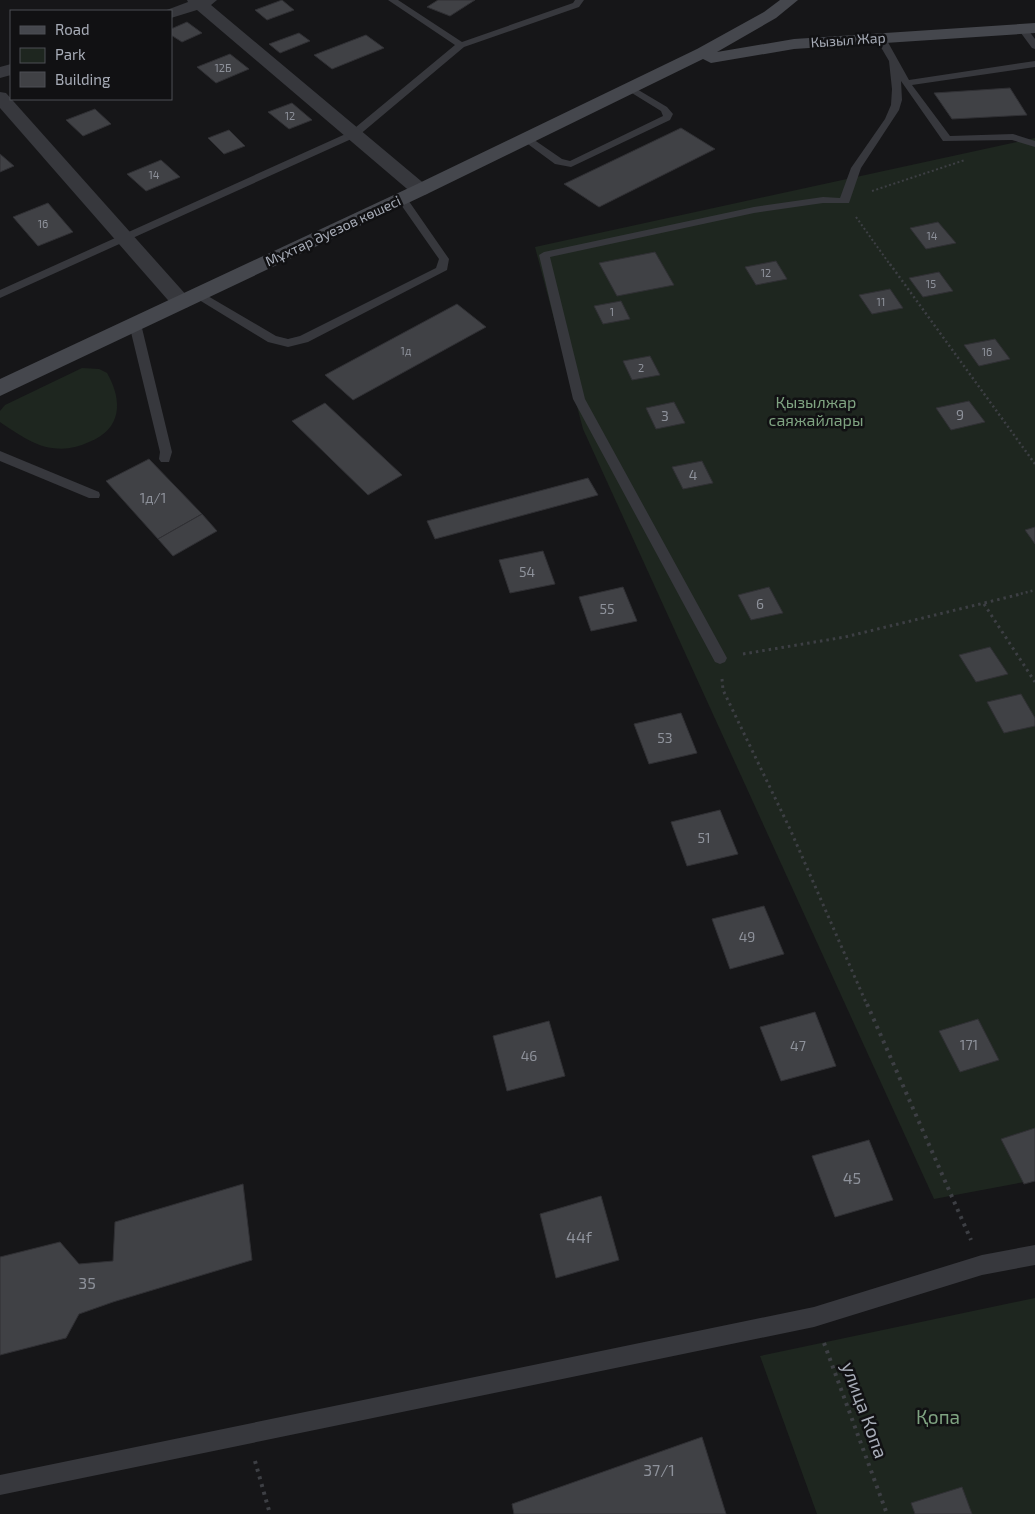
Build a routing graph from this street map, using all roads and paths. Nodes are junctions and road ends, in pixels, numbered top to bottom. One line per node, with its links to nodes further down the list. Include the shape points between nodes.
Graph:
1 (392, 0): 8 (lane)
2 (580, 0): 8 (lane, via 576,5)
3 (790, 0): 12 (main road, via 733,38)
4 (201, 1): 5 (street); 16 (street)
5 (172, 13)
6 (1029, 29): 7 (main road, Кызыл Жар); 9 (lane)
7 (880, 37): 10 (lane); 12 (main road, Кызыл Жар, via 752,50)
8 (461, 45): 16 (lane)
9 (1035, 46)
10 (893, 62): 13 (lane); 22 (lane, via 896,105 891,118 858,162 847,185)
11 (1035, 64): 13 (lane)
12 (664, 71): 14 (main road, Мұхтар Әуезов көшесі)
13 (906, 83): 18 (lane, via 947,139 1013,137)
14 (630, 88): 17 (main road, Мұхтар Әуезов көшесі); 17 (lane, via 664,108 667,118 571,164 559,162)
15 (0, 97): 23 (street)
16 (354, 134): 20 (street); 23 (lane)
17 (526, 139): 20 (main road, Мұхтар Әуезов көшесі)
18 (1035, 144)
19 (965, 160): 22 (path)
20 (420, 190): 21 (main road, Мұхтар Әуезов көшесі)
21 (402, 199): 25 (main road, Мұхтар Әуезов көшесі); 25 (lane, via 444,259 441,270 304,338 288,343 272,339)
22 (845, 201): 30 (path); 34 (lane, via 824,200 754,210 544,255 579,399)
23 (123, 237): 24 (lane); 25 (street)
24 (0, 294)
25 (189, 299): 26 (main road, Мұхтар Әуезов көшесі)
26 (135, 324): 27 (main road, Мұхтар Әуезов көшесі); 29 (lane)
27 (0, 388)
28 (0, 456): 31 (lane)
29 (165, 459)
30 (1035, 464)
31 (94, 495)
32 (1035, 590): 33 (path)
33 (984, 604): 34 (path, via 845,637); 35 (path)
34 (720, 658): 37 (path, via 723,690 790,829)
35 (1035, 682)
36 (1035, 1255): 37 (lane)
37 (982, 1265): 38 (lane)
38 (814, 1317): 39 (lane); 42 (path, улица Копа)
39 (248, 1434): 40 (lane); 41 (path)
40 (0, 1485)
41 (270, 1514)
42 (887, 1514)

